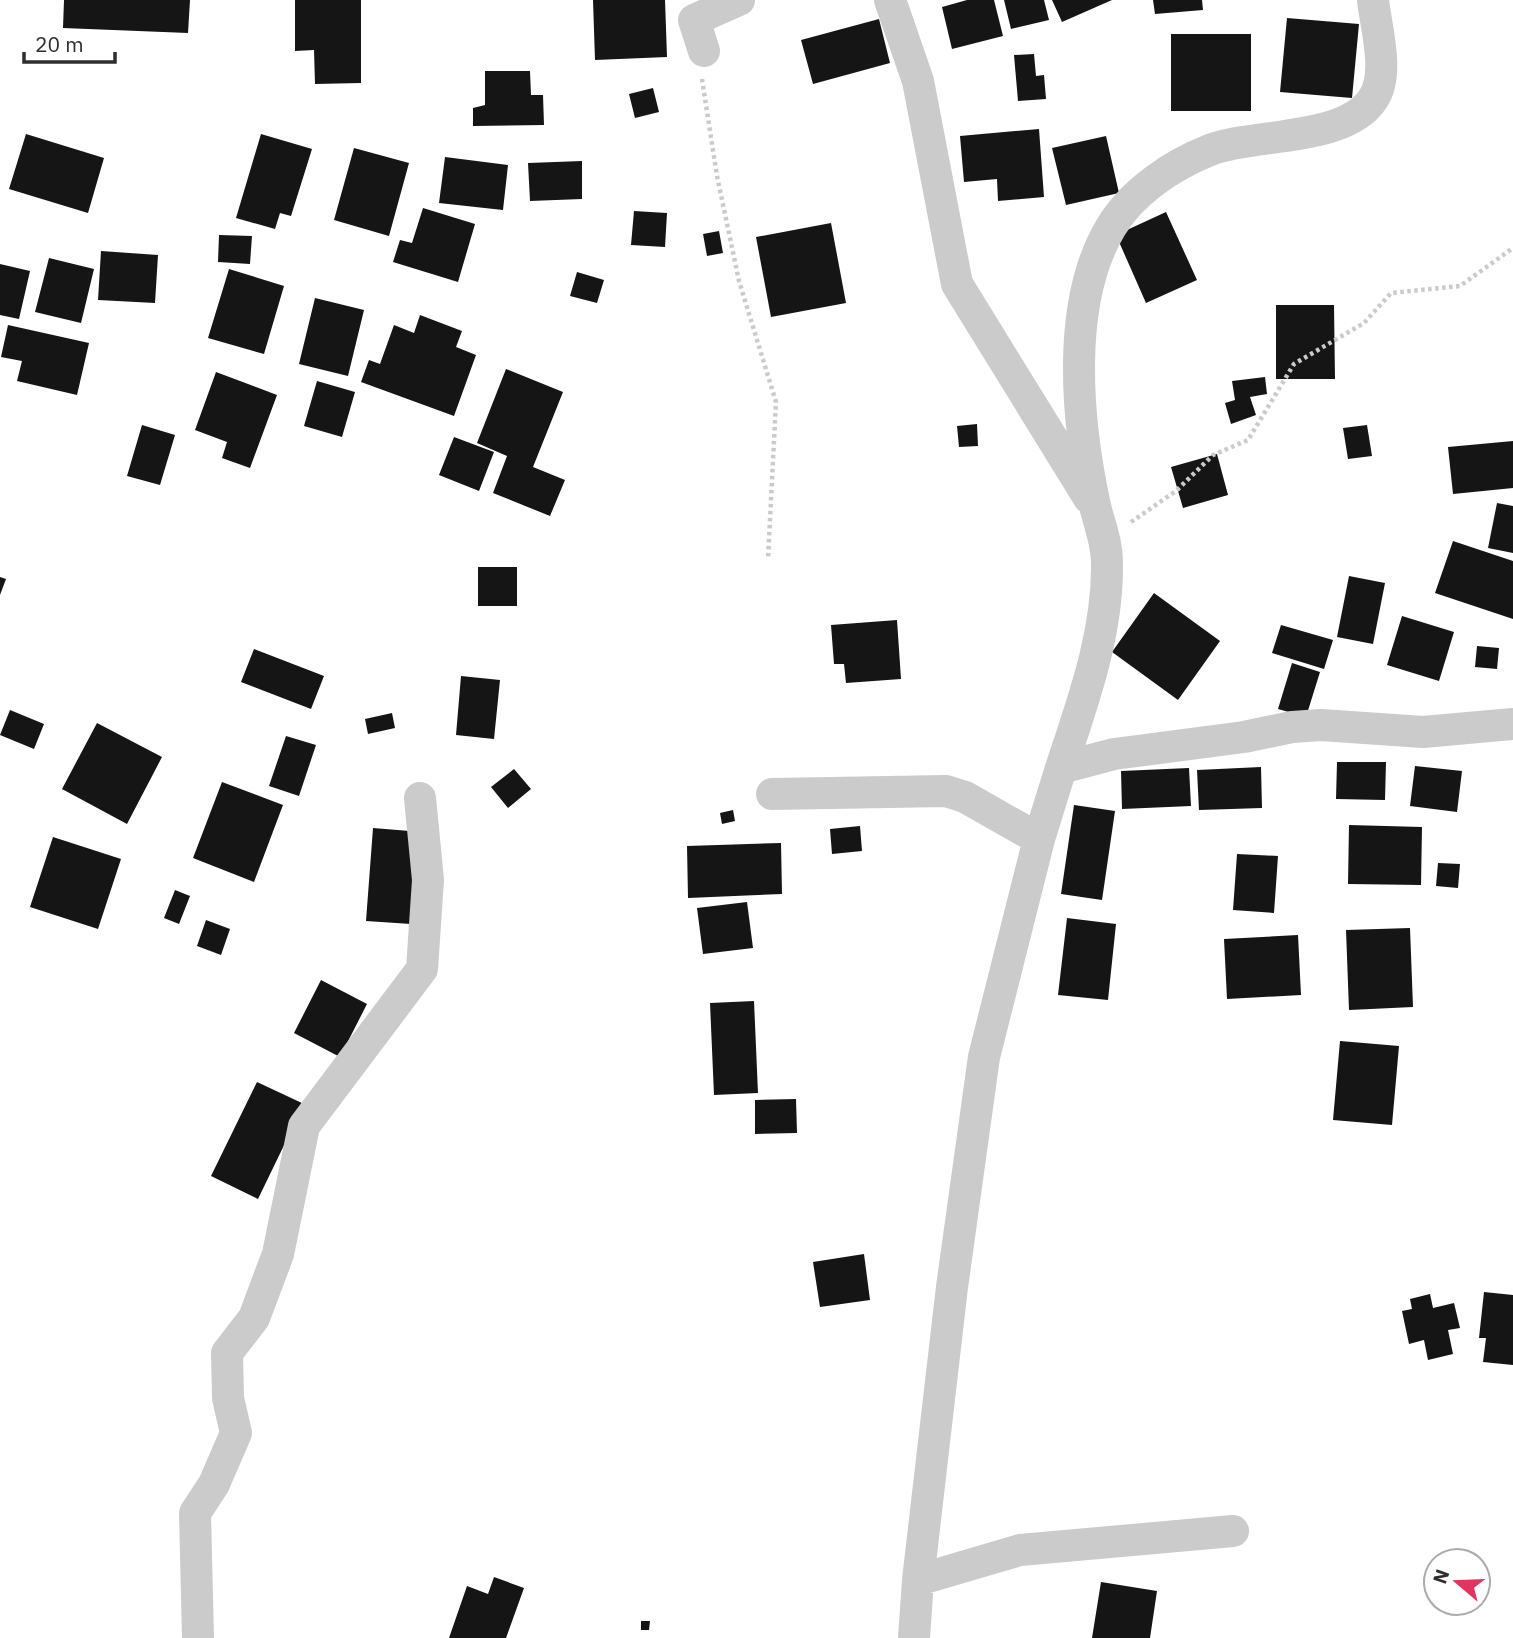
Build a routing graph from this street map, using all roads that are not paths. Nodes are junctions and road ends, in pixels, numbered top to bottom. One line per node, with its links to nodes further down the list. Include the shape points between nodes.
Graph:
1 (739, 0): 4 (street, via 694,20)
2 (890, 0): 5 (street, via 918,81 957,284)
3 (1373, 0): 5 (street, via 1381,72 1374,98 1361,111 1337,124 1211,149 1156,178 1112,225 1084,299 1077,369)
4 (703, 62)
5 (1101, 522): 7 (street, via 1106,608 1094,667)
6 (1513, 724): 7 (street, via 1423,732 1292,727 1114,754)
7 (1061, 768): 10 (street)
8 (772, 794): 10 (street, via 946,791)
9 (420, 798): 13 (street, via 428,880 422,969 304,1126 278,1254 254,1318 227,1353 228,1398 236,1433 195,1514)
10 (1039, 839): 12 (street, via 984,1057)
11 (1233, 1531): 12 (street, via 1020,1550)
12 (918, 1580): 14 (street)
13 (198, 1638)
14 (914, 1638)

